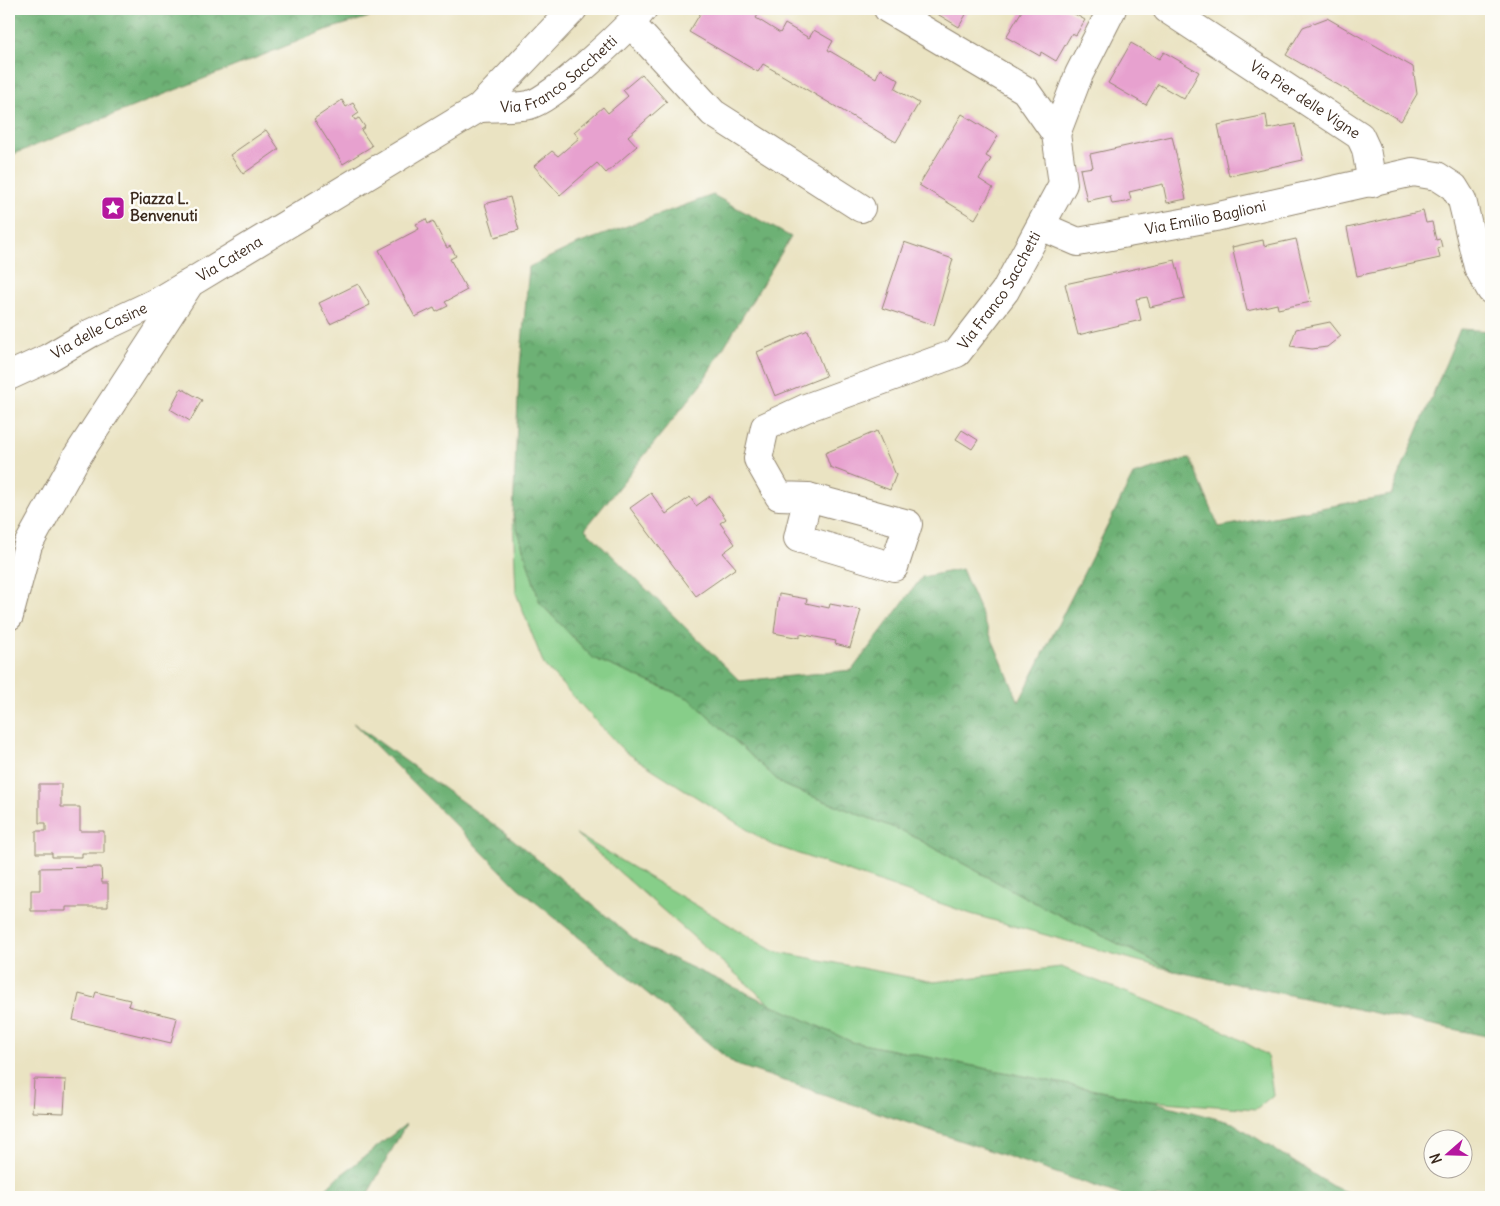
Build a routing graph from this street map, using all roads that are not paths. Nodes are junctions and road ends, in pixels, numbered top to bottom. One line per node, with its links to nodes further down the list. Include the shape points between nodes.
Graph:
1 (573, 9): 6 (street, Via Catena)
2 (888, 9): 7 (street, Via Franco Sacchetti, via 1025,90)
3 (1112, 9): 7 (street, via 1079,74)
4 (1167, 9): 8 (street, Via Pier delle Vigne, via 1360,136 1366,149)
5 (637, 16): 6 (street, Via Franco Sacchetti, via 571,78 531,105); 9 (street, Via Franco Sacchetti, via 713,113)
6 (478, 108): 11 (street, Via Catena)
7 (1056, 134): 10 (street, Via Franco Sacchetti, via 1063,184)
8 (1372, 183): 10 (street, Via Emilio Baglioni, via 1078,242); 12 (street, via 1412,172 1437,176 1454,187 1462,200 1478,267)
9 (862, 208)
10 (1041, 226): 14 (street, Via Franco Sacchetti, via 1005,291 957,353 806,408 765,427 758,459 779,496)
11 (190, 283): 13 (street, Via delle Casine); 15 (street, Via Catena, via 76,458 28,545)
12 (1491, 290)
13 (9, 376)
14 (808, 497)
15 (9, 616)

